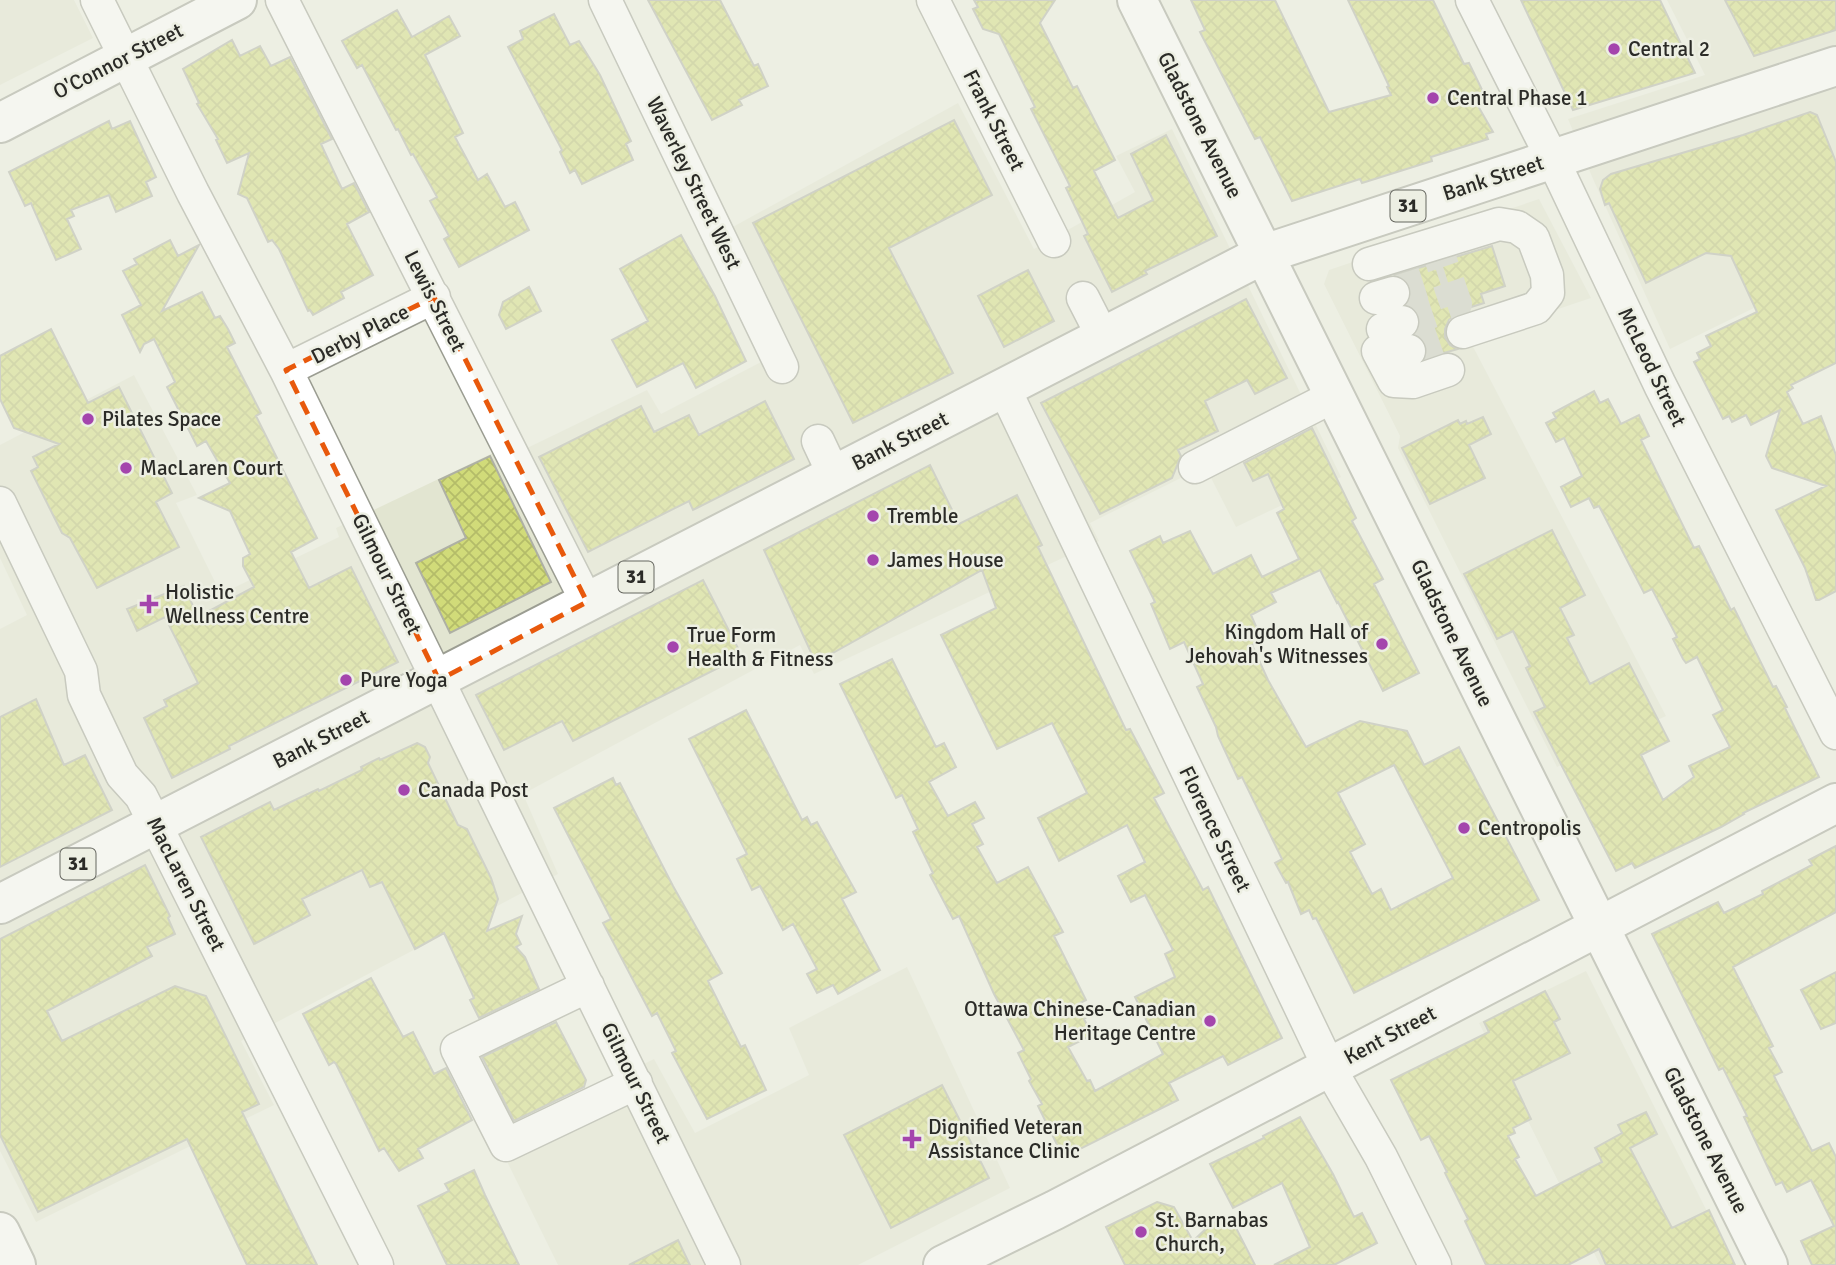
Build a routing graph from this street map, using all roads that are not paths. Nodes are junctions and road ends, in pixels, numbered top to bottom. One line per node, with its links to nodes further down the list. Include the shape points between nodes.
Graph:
1 (97, 0): 8 (street, Gilmour Street)
2 (237, 0): 8 (main road, O'Connor Street)
3 (282, 0): 17 (street, Lewis Street)
4 (605, 0): 22 (street, Waverley Street West)
5 (933, 0): 13 (street, Frank Street)
6 (1137, 0): 15 (main road, Gladstone Avenue)
7 (1472, 0): 11 (street, McLeod Street)
8 (126, 58): 10 (main road, O'Connor Street); 23 (street, Gilmour Street)
9 (1833, 73): 11 (main road, Bank Street / 31)
10 (0, 123)
11 (1552, 158): 12 (main road, Bank Street / 31); 33 (street, McLeod Street, via 1660,385)
12 (1421, 202): 14 (street); 15 (main road, Bank Street / 31)
13 (1054, 241)
14 (1436, 244): 16 (street); 20 (street, via 1499,224 1517,227 1533,238 1547,275 1548,293 1536,308)
15 (1264, 254): 21 (main road, Bank Street / 31); 26 (main road, Gladstone Avenue)
16 (1369, 264)
17 (433, 297): 23 (street, Derby Place); 31 (street, Lewis Street)
18 (1083, 298): 21 (street)
19 (1390, 324): 24 (street, via 1394,381 1413,382)
20 (1462, 332)
21 (1103, 337): 25 (main road, Bank Street / 31)
22 (782, 367)
23 (286, 370): 32 (street, Gilmour Street)
24 (1448, 370)
25 (1004, 388): 29 (main road, Bank Street / 31); 39 (street, Florence Street)
26 (1334, 396): 28 (street); 37 (main road, Gladstone Avenue)
27 (818, 441): 29 (street)
28 (1195, 467)
29 (834, 475): 31 (main road, Bank Street / 31)
30 (0, 503): 35 (street, MacLaren Street, via 81,671 84,695 122,775 141,796)
31 (587, 602): 32 (main road, Bank Street / 31)
32 (439, 680): 35 (main road, Bank Street / 31); 38 (street, Gilmour Street)
33 (1836, 733)
34 (1836, 803): 37 (main road, Kent Street)
35 (155, 824): 36 (main road, Bank Street / 31); 43 (street, MacLaren Street)
36 (0, 904)
37 (1598, 926): 39 (main road, Kent Street); 47 (main road, Gladstone Avenue)
38 (589, 986): 40 (street, Gilmour Street); 40 (street, via 457,1049 506,1144)
39 (1329, 1067): 45 (main road, Kent Street); 46 (street, Florence Street)
40 (636, 1083): 44 (street, Gilmour Street)
41 (0, 1232): 42 (main road)
42 (16, 1265)
43 (377, 1265)
44 (724, 1265)
45 (943, 1265)
46 (1435, 1265)
47 (1768, 1265)

